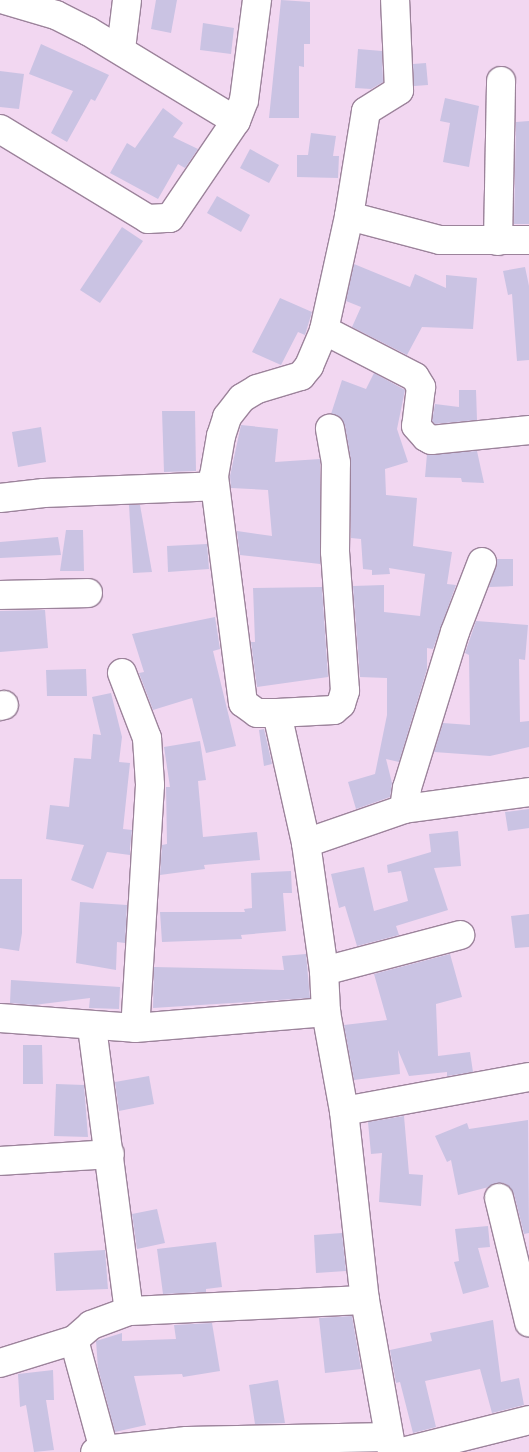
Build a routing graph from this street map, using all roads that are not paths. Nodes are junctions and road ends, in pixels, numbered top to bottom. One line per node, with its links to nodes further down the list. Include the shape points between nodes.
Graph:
1 (5, 0): 5 (street, via 56,14)
2 (127, 0): 5 (street)
3 (257, 0): 7 (street, via 244,100)
4 (395, 0): 9 (street, via 399,31 399,90 366,111)
5 (121, 49): 7 (street)
6 (501, 81): 11 (street)
7 (236, 121): 8 (street, via 170,218 160,220 140,215 66,166)
8 (0, 129)
9 (349, 216): 11 (street, via 440,240); 12 (street)
10 (529, 240): 11 (street)
11 (498, 242)
12 (324, 330): 14 (street, via 415,377 421,387 416,426 431,440); 15 (street, via 318,349 301,376 257,389 232,407 221,436)
13 (330, 429): 21 (street, via 336,463 334,552 345,691 341,704 334,710)
14 (529, 430)
15 (215, 486): 16 (street, via 44,492); 21 (street, via 243,703 257,713)
16 (0, 498)
17 (482, 562): 23 (street, via 455,632 407,788)
18 (88, 593): 19 (street)
19 (0, 595)
20 (122, 673): 30 (street, via 148,738 150,786)
21 (277, 713): 24 (street)
22 (529, 792): 23 (street)
23 (404, 809): 24 (street)
24 (306, 843): 26 (street)
25 (460, 935): 26 (street)
26 (324, 971): 27 (street)
27 (326, 1012): 30 (street); 32 (street)
28 (0, 1018): 29 (street)
29 (92, 1027): 30 (street); 33 (street)
30 (135, 1028)
31 (529, 1077): 32 (street)
32 (344, 1111): 36 (street)
33 (110, 1154): 34 (street); 37 (street)
34 (0, 1161)
35 (499, 1198): 38 (street)
36 (364, 1300): 37 (street); 42 (street)
37 (129, 1311): 39 (street, via 91,1325)
38 (529, 1322)
39 (74, 1340): 40 (street); 43 (street)
40 (0, 1363)
41 (529, 1420): 42 (street)
42 (394, 1447): 43 (street, via 187,1441)
43 (100, 1451)

